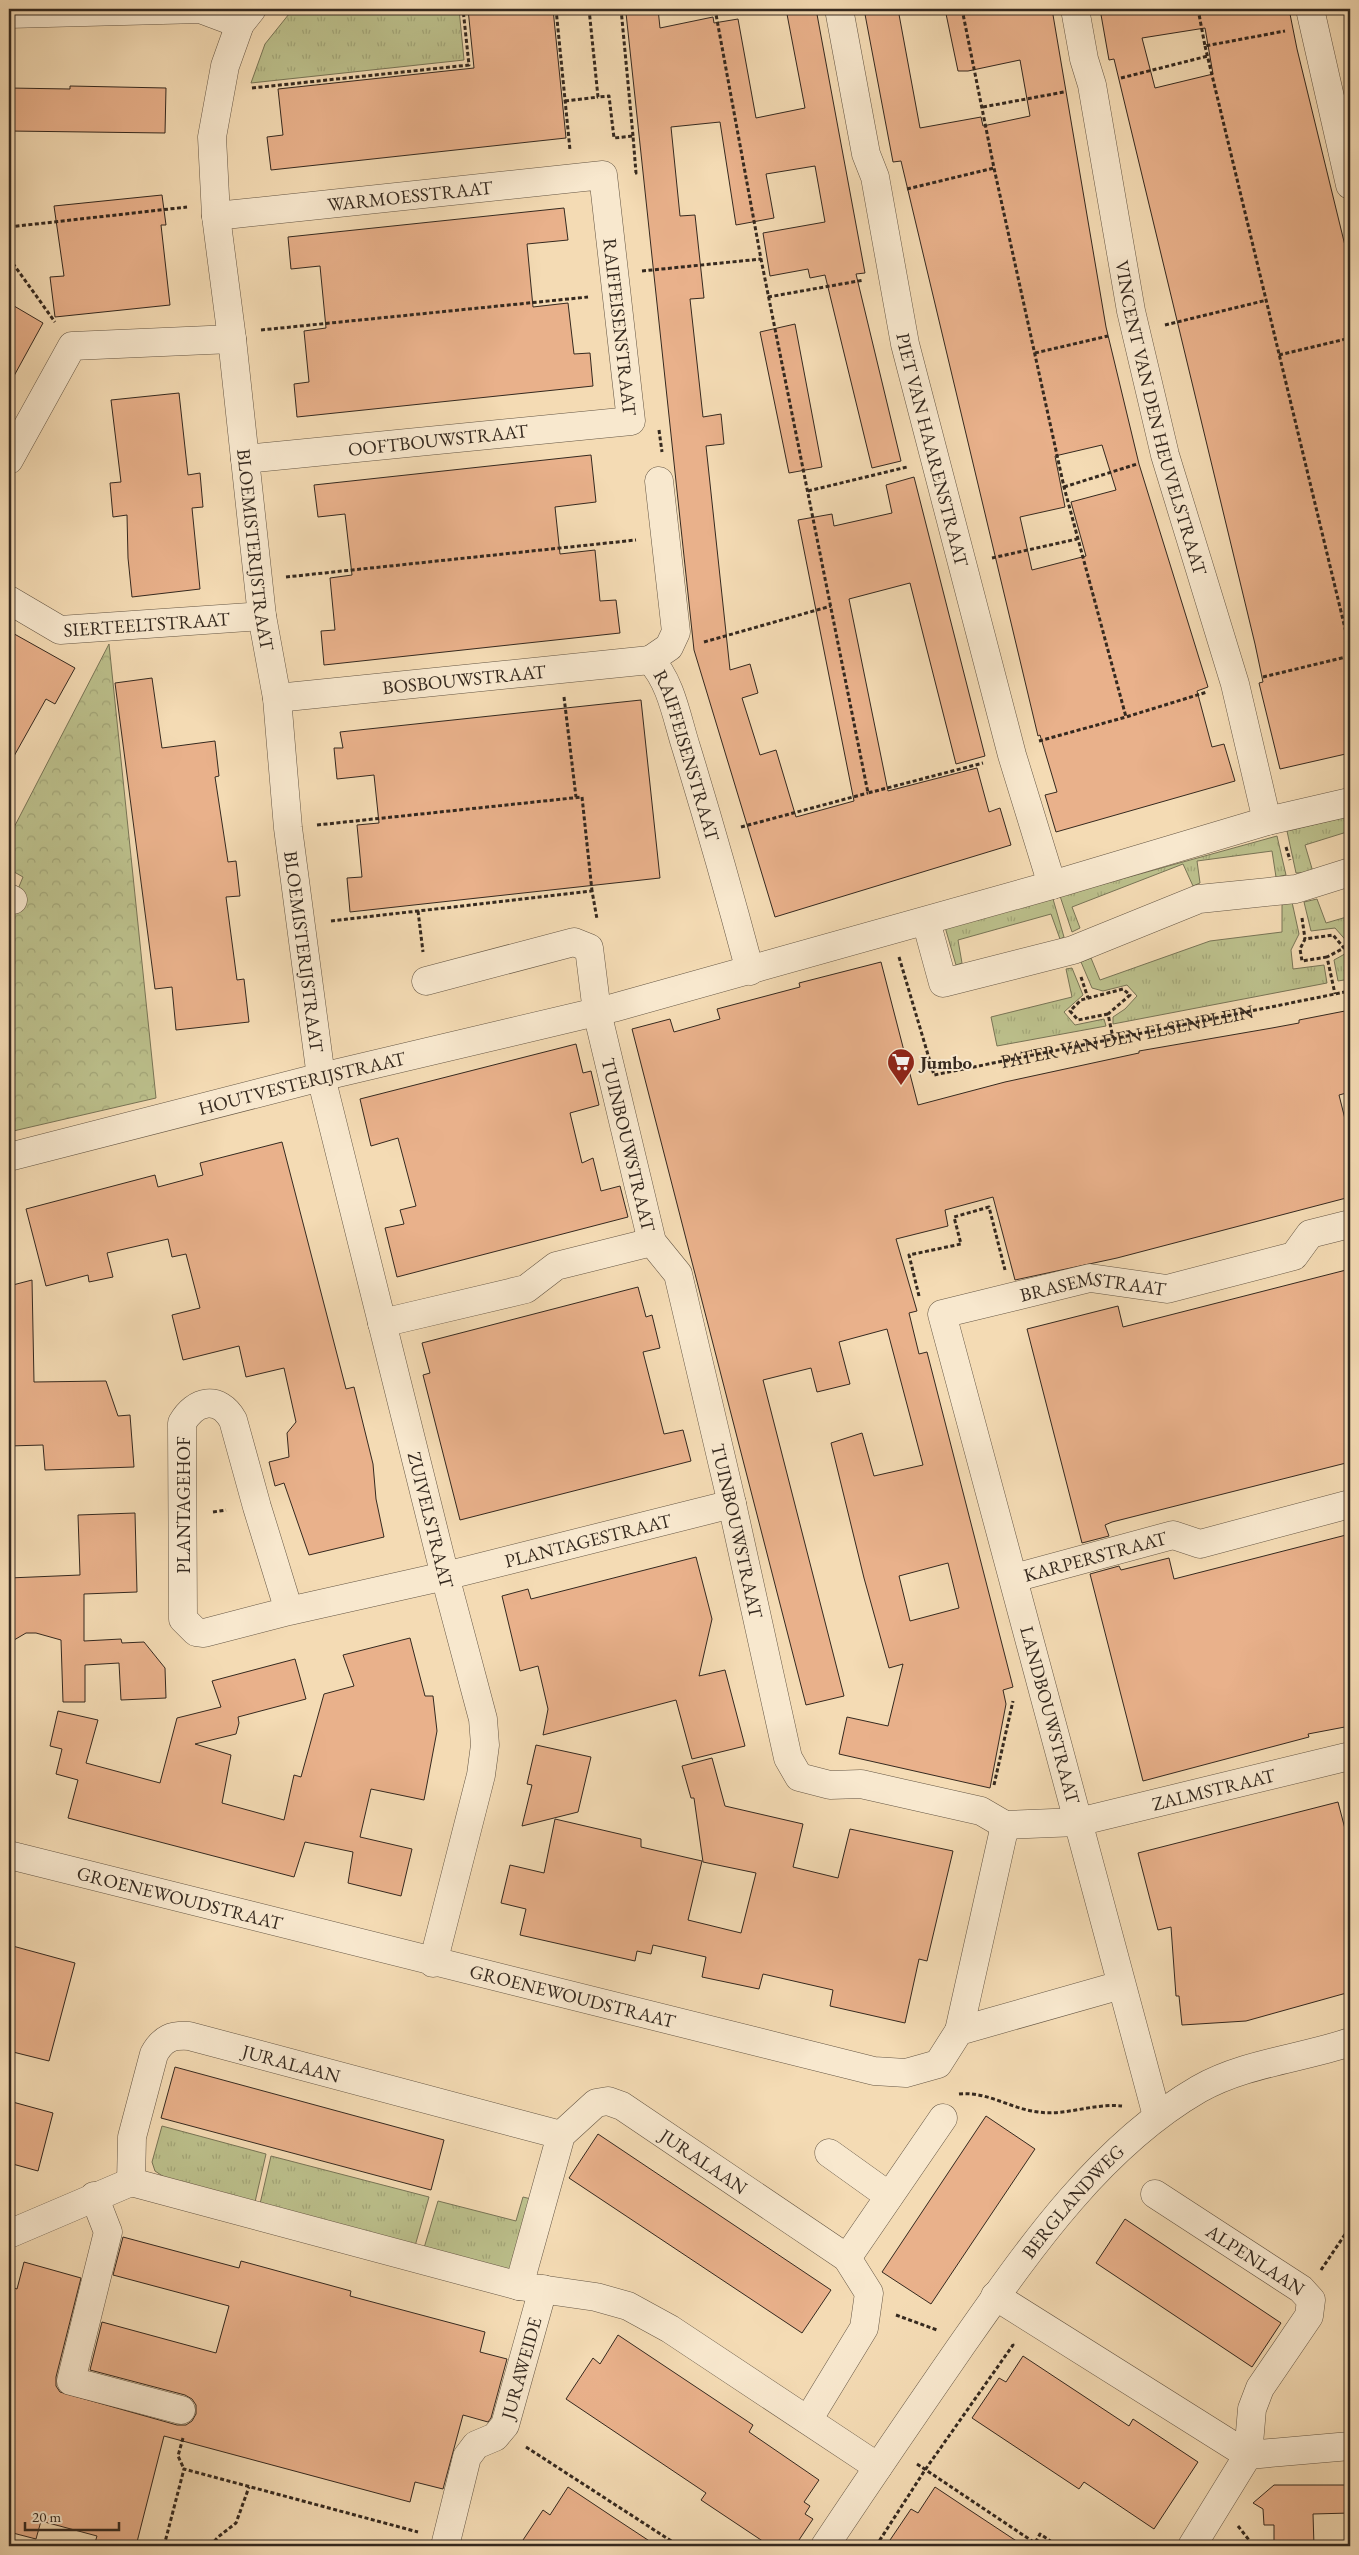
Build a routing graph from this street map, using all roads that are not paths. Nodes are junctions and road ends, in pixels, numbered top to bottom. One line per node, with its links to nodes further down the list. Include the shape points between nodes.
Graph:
1 (839, 9): 21 (street, PIET VAN HAARENSTRAAT, via 866,154 875,178 905,344 1011,748)
2 (1075, 9): 19 (street, VINCENT VAN DEN HEUVELSTRAAT, via 1092,85 1131,311 1165,455 1235,684)
3 (9, 14): 4 (street, via 200,9)
4 (246, 16): 8 (street, BLOEMISTERIJSTRAAT, via 225,66 212,137)
5 (1311, 18): 7 (street)
6 (603, 176): 8 (street, WARMOESSTRAAT); 10 (street, RAIFFEISENSTRAAT)
7 (1350, 185)
8 (215, 210): 9 (street, BLOEMISTERIJSTRAAT)
9 (232, 336): 11 (street, BLOEMISTERIJSTRAAT); 12 (street, via 72,346)
10 (631, 421): 11 (street, OOFTBOUWSTRAAT)
11 (245, 459): 15 (street, BLOEMISTERIJSTRAAT)
12 (9, 460)
13 (658, 481): 16 (street, RAIFFEISENSTRAAT, via 676,632 669,647)
14 (9, 600): 15 (street, SIERTEELTSTRAAT, via 60,630)
15 (262, 616): 17 (street, BLOEMISTERIJSTRAAT)
16 (650, 660): 17 (street, BOSBOUWSTRAAT); 23 (street, RAIFFEISENSTRAAT, via 660,670 713,834)
17 (276, 698): 26 (street, BLOEMISTERIJSTRAAT, via 288,828)
18 (1350, 802): 19 (street)
19 (1267, 821): 21 (street)
20 (1350, 872): 22 (street, via 1296,889 1199,899 1073,950 943,983)
21 (1052, 885): 22 (street)
22 (926, 921): 23 (street)
23 (750, 971): 25 (street, HOUTVESTERIJSTRAAT)
24 (426, 981): 25 (street, via 574,942 589,948)
25 (597, 1012): 26 (street, HOUTVESTERIJSTRAAT); 29 (street, TUINBOUWSTRAAT)
26 (321, 1077): 27 (street, HOUTVESTERIJSTRAAT); 31 (street, ZUIVELSTRAAT)
27 (9, 1157)
28 (1350, 1224): 30 (street, BRASEMSTRAAT, via 1310,1234 1294,1256 1167,1289 1090,1278)
29 (652, 1242): 31 (street, via 556,1266 526,1289); 32 (street, TUINBOUWSTRAAT, via 678,1274)
30 (942, 1314): 35 (street, LANDBOUWSTRAAT)
31 (382, 1323): 34 (street, ZUIVELSTRAAT)
32 (732, 1504): 34 (street, PLANTAGESTRAAT); 38 (street, TUINBOUWSTRAAT, via 788,1758 799,1777 830,1785 861,1784 981,1811)
33 (1350, 1504): 35 (street, KARPERSTRAAT, via 1200,1544 1173,1535)
34 (445, 1576): 36 (street, PLANTAGEHOF); 41 (street, ZUIVELSTRAAT, via 483,1719 485,1745 481,1775)
35 (1014, 1578): 39 (street, LANDBOUWSTRAAT)
36 (289, 1611): 36 (street, PLANTAGEHOF, via 233,1420 227,1408 216,1404 201,1405 189,1411 182,1422 184,1619 196,1632 214,1632)
37 (1350, 1756): 39 (street, ZALMSTRAAT)
38 (996, 1820): 39 (street, TUINBOUWSTRAAT); 43 (street)
39 (1078, 1822): 42 (street, LANDBOUWSTRAAT)
40 (9, 1855): 41 (street, GROENEWOUDSTRAAT)
41 (433, 1963): 43 (street, GROENEWOUDSTRAAT, via 874,2071 906,2073 938,2064)
42 (1121, 1985): 43 (street); 46 (street, LANDBOUWSTRAAT)
43 (959, 2031)
44 (1350, 2042): 46 (street, BERGLANDWEG, via 1234,2073)
45 (949, 2106): 52 (street)
46 (1155, 2113): 56 (street, BERGLANDWEG, via 1055,2216)
47 (561, 2135): 49 (street, JURALAAN, via 189,2036 174,2035 154,2054 132,2137); 54 (street, JURALAAN, via 596,2103 622,2106); 55 (street)
48 (830, 2153): 52 (street)
49 (131, 2182): 51 (street); 55 (street)
50 (1155, 2194): 60 (street, ALPENLAAN, via 1306,2293 1310,2300 1309,2316 1260,2388 1252,2409)
51 (94, 2196): 53 (street); 57 (street, via 108,2232 71,2381)
52 (889, 2196): 54 (street)
53 (9, 2234)
54 (847, 2258): 58 (street, JURALAAN, via 870,2293 869,2308 864,2328)
55 (531, 2288): 58 (street, via 596,2297 628,2306 670,2329); 62 (street, JURAWEIDE, via 505,2425 495,2437 476,2445 467,2457)
56 (995, 2296): 60 (street); 61 (street, BERGLANDWEG)
57 (181, 2410)
58 (808, 2420): 61 (street)
59 (1350, 2446): 60 (street)
60 (1248, 2454): 64 (street)
61 (885, 2457): 63 (street, BERGLANDWEG)
62 (446, 2543)
63 (825, 2546)
64 (1192, 2546)

